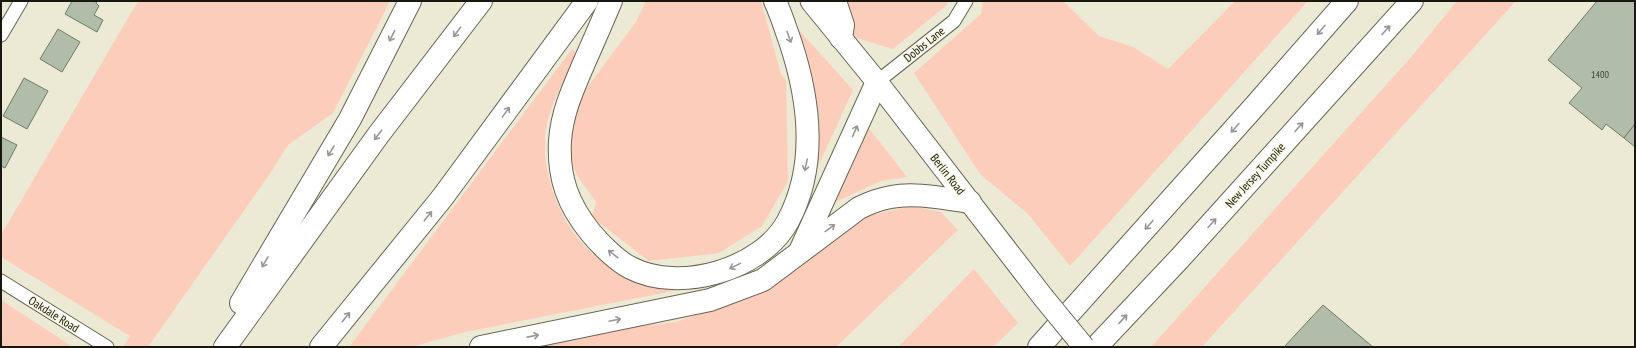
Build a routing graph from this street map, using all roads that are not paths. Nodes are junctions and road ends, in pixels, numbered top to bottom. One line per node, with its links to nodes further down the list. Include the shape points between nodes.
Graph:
1 (21, 1): 12 (street)
2 (410, 1): 19 (highway, one-way to 19, via 350,119)
3 (481, 1): 20 (highway, one-way to 20, via 379,134)
4 (587, 1): 21 (highway, one-way to 4, via 442,198)
5 (611, 1): 6 (highway, one-way to 5, via 799,68 808,122 807,160 798,196 788,222 771,243 753,258 729,269 689,279 655,276 631,268 600,244 569,199 560,170 560,140 565,107)
6 (775, 1)
7 (811, 1): 13 (main road, Berlin Road)
8 (835, 1): 13 (highway, via 843,25)
9 (966, 1): 14 (street, Dobbs Lane, via 954,21)
10 (1347, 1): 23 (highway, one-way to 23)
11 (1412, 1): 25 (highway, New Jersey Turnpike, one-way to 11, via 1180,258)
12 (1, 35)
13 (841, 38): 14 (main road, Berlin Road)
14 (877, 82): 15 (main road, Berlin Road); 16 (highway, one-way to 14)
15 (970, 202): 16 (highway, one-way to 15, via 859,208 876,200 914,196); 24 (main road, Berlin Road, bridge)
16 (800, 252): 22 (highway, one-way to 16, via 710,300 763,280)
17 (1, 282): 18 (street, Oakdale Road)
18 (107, 347)
19 (215, 347)
20 (225, 347)
21 (321, 347)
22 (481, 347)
23 (1039, 347)
24 (1084, 347)
25 (1096, 347)

